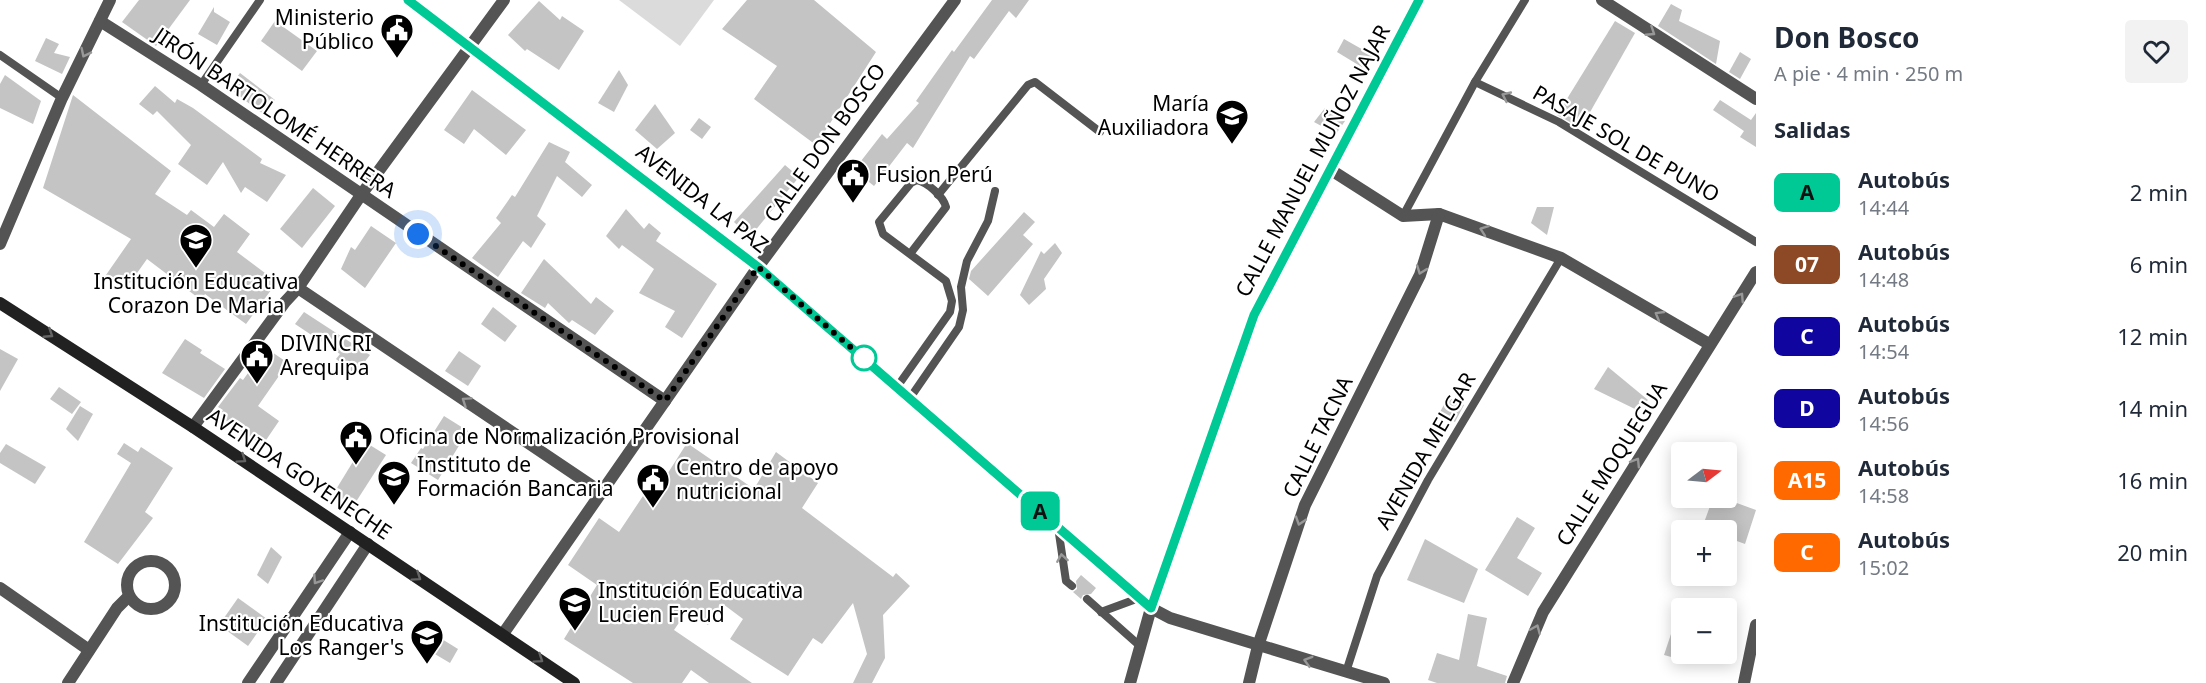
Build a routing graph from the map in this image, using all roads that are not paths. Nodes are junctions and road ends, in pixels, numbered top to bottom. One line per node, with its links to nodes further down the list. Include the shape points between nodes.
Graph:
1 (110, 0): 9 (street)
2 (261, 0): 13 (lane)
3 (408, 0): 10 (street, AVENIDA LA PAZ)
4 (504, 0): 10 (street)
5 (955, 0): 27 (street, CALLE DON BOSCO)
6 (1419, 0): 17 (street, CALLE MANUEL MUÑOZ NAJAR)
7 (1525, 0): 12 (lane)
8 (1602, 0): 15 (street, one-way to 15)
9 (100, 21): 13 (street, JIRÓN BARTOLOMÉ HERRERA); 14 (street, one-way to 14)
10 (471, 45): 19 (street); 27 (street, AVENIDA LA PAZ)
11 (0, 56): 14 (lane)
12 (1475, 82): 22 (lane); 23 (lane, PASAJE SOL DE PUNO, one-way to 12, via 1559,122)
13 (201, 85): 19 (street, JIRÓN BARTOLOMÉ HERRERA)
14 (62, 98): 24 (street)
15 (1756, 99)
16 (1100, 132): 20 (lane, via 1035,82 1028,85)
17 (1331, 170): 22 (street); 45 (street, CALLE MANUEL MUÑOZ NAJAR, via 1254,315)
18 (995, 191): 33 (lane, via 988,221 967,261 959,327)
19 (361, 195): 29 (street); 34 (street, JIRÓN BARTOLOMÉ HERRERA)
20 (938, 195): 25 (lane, via 946,207); 25 (lane, via 924,181 917,180 879,222 883,234)
21 (1439, 214): 22 (street); 26 (street, one-way to 21); 50 (street, CALLE TACNA, one-way to 50, via 1420,275 1305,505)
22 (1403, 216)
23 (1756, 242)
24 (0, 244)
25 (910, 254): 32 (lane, via 946,281 952,301 950,312)
26 (1561, 258): 31 (street, one-way to 26); 52 (lane, AVENIDA MELGAR, via 1428,480 1377,576)
27 (758, 267): 32 (street, AVENIDA LA PAZ); 34 (street, CALLE DON BOSCO)
28 (1756, 272): 31 (street, CALLE MOQUEGUA, one-way to 28)
29 (298, 288): 35 (street); 36 (street, one-way to 29)
30 (0, 303): 35 (main road, AVENIDA GOYENECHE, one-way to 35)
31 (1709, 344): 60 (street, CALLE MOQUEGUA, one-way to 31, via 1543,612)
32 (897, 387): 33 (street, AVENIDA LA PAZ)
33 (910, 398): 37 (street, AVENIDA LA PAZ)
34 (665, 401): 36 (street, CALLE DON BOSCO)
35 (193, 427): 38 (main road, AVENIDA GOYENECHE, one-way to 38)
36 (602, 492): 48 (street, CALLE DON BOSCO)
37 (1058, 527): 40 (lane, one-way to 37, via 1066,580); 43 (street, AVENIDA LA PAZ)
38 (350, 532): 39 (main road, AVENIDA GOYENECHE); 54 (street, one-way to 54)
39 (368, 544): 48 (main road, AVENIDA GOYENECHE, one-way to 48); 55 (street)
40 (1072, 586)
41 (0, 588): 51 (street)
42 (129, 596): 42 (street, via 144,609 164,606 175,588 173,575 164,564 143,562 128,576); 51 (street)
43 (1139, 598): 45 (street, AVENIDA LA PAZ); 46 (lane)
44 (1087, 599): 46 (lane)
45 (1151, 608): 49 (street, CALLE MANUEL MUÑOZ NAJAR); 50 (street, AVENIDA LA PAZ, via 1170,618)
46 (1101, 612): 49 (lane)
47 (1756, 625): 61 (street)
48 (503, 634): 56 (main road, AVENIDA GOYENECHE, one-way to 56)
49 (1140, 646): 57 (street, CALLE MANUEL MUÑOZ NAJAR)
50 (1258, 646): 52 (street, AVENIDA LA PAZ, one-way to 50); 58 (street, CALLE TACNA)
51 (89, 650): 53 (street)
52 (1346, 672): 59 (street, AVENIDA LA PAZ)
53 (68, 683)
54 (248, 683)
55 (276, 683)
56 (574, 683)
57 (1130, 683)
58 (1249, 683)
59 (1384, 683)
60 (1513, 683)
61 (1744, 683)

